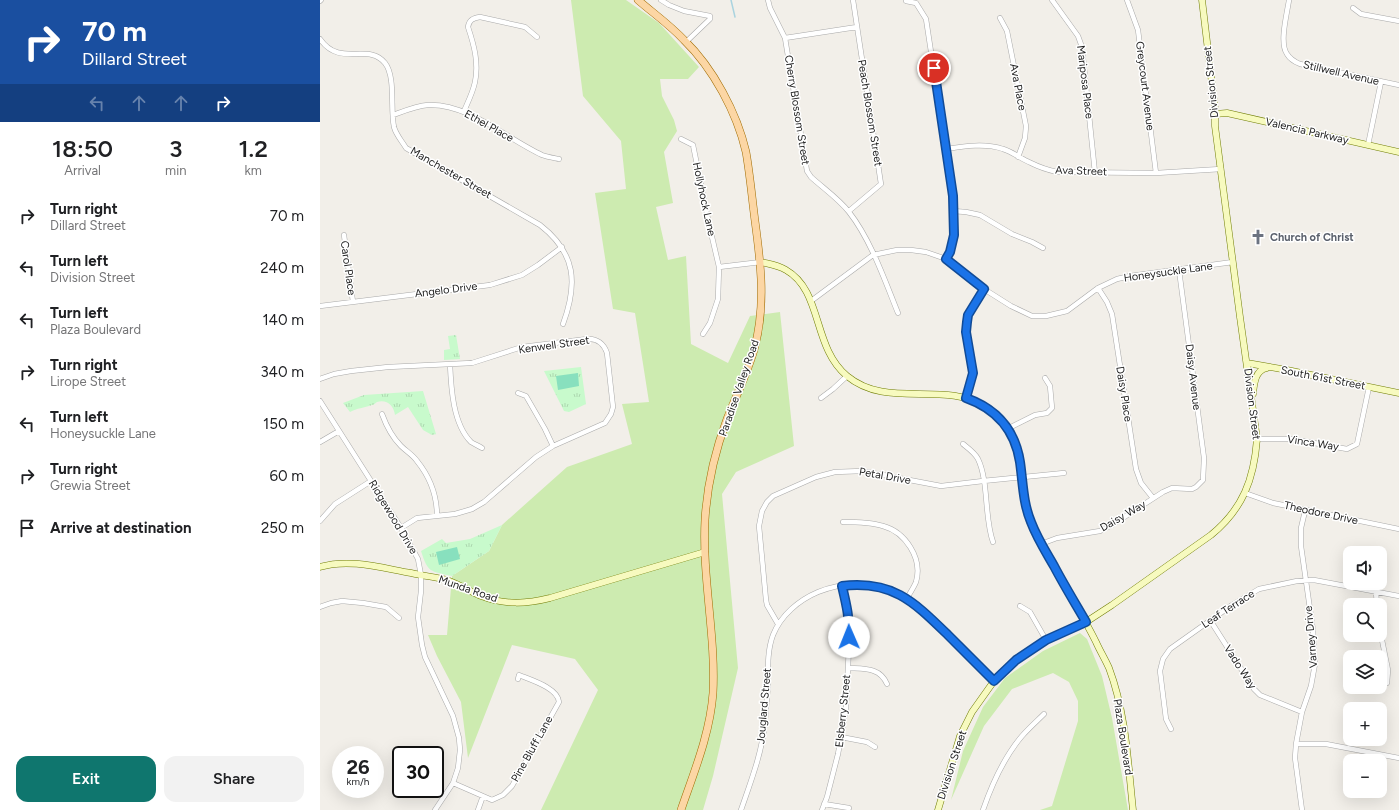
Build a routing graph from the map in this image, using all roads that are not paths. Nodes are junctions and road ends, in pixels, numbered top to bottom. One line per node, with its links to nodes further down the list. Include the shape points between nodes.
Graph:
1 (638, 0): 17 (main road, Paradise Valley Road)
2 (660, 0): 17 (street, via 684,11 710,16)
3 (768, 0): 15 (street, Cherry Blossom Street)
4 (853, 0): 13 (street, Peach Blossom Street)
5 (1052, 0): 30 (street, Mariposa Place, via 1078,36 1082,47)
6 (1128, 0): 31 (street, Greycourt Avenue, via 1138,30)
7 (1202, 0): 21 (main road, Division Street)
8 (1289, 0): 18 (street, Stillwell Avenue, via 1284,46 1293,60 1300,64)
9 (906, 1): 25 (street, via 916,3 926,19)
10 (1353, 8): 12 (street, via 1361,14)
11 (1000, 18): 27 (street, Ava Place, via 1007,31 1026,126 1025,138)
12 (1399, 22)
13 (857, 27): 15 (street); 32 (street, Peach Blossom Street, via 880,184)
14 (537, 37): 20 (street, via 525,27 480,17 472,19 468,27 476,52 477,72)
15 (785, 38): 32 (street, Cherry Blossom Street, via 807,171)
16 (320, 39): 22 (street, Manchester Street, via 335,52 349,55 369,54 385,63 391,75)
17 (686, 42): 39 (main road, Paradise Valley Road, via 713,76 737,124 745,152)
18 (1381, 82): 19 (street, Stillwell Avenue); 24 (street)
19 (1399, 85)
20 (464, 111): 22 (street, Ethel Place, via 429,105 414,107); 28 (street, Ethel Place, via 543,155)
21 (1215, 114): 24 (main road, Valencia Parkway, via 1227,113); 29 (main road, Division Street)
22 (393, 115): 35 (street, Manchester Street, via 397,135 406,148 540,225 550,232)
23 (681, 139): 41 (street, Hollyhock Lane, via 693,145)
24 (1368, 145): 26 (main road, Valencia Parkway)
25 (947, 149): 27 (street, Ava Street, via 987,145); 33 (street)
26 (1399, 152)
27 (1018, 156): 30 (street, Ava Street, via 1057,172)
28 (559, 159)
29 (1221, 169): 31 (street, Ava Street); 40 (main road, Division Street)
30 (1095, 173): 31 (street, Ava Street)
31 (1156, 173)
32 (849, 211): 37 (street, Cherry Blossom Street)
33 (953, 211): 36 (street, via 980,215); 38 (street, via 954,235)
34 (344, 235): 46 (street, Carol Place)
35 (562, 247): 46 (street, Angelo Drive, via 522,275 490,285); 49 (street, Manchester Street, via 569,264 572,284 570,305)
36 (1043, 248)
37 (873, 255): 38 (street, Honeysuckle Lane, via 911,250); 45 (street, Honeysuckle Lane); 48 (street, Cherry Blossom Street)
38 (946, 259): 44 (street, Honeysuckle Lane)
39 (761, 262): 41 (street); 45 (main road, via 787,270 797,278); 87 (main road, Paradise Valley Road, via 761,311 757,335 743,383 716,455 705,520)
40 (1233, 262): 42 (street, Honeysuckle Lane); 51 (main road, Division Street)
41 (719, 267): 50 (street, Hollyhock Lane, via 718,299 710,323)
42 (1179, 270): 43 (street, Honeysuckle Lane, via 1116,279); 76 (street, Daisy Avenue, via 1204,458)
43 (1098, 288): 44 (street, Honeysuckle Lane, via 1067,311 1046,316 1032,316); 78 (street, Daisy Place, via 1112,314 1136,469 1141,482)
44 (984, 289): 61 (street, via 968,315 966,332 973,373)
45 (811, 301): 54 (main road, via 828,351)
46 (353, 302): 47 (street, Angelo Drive)
47 (320, 306)
48 (898, 314)
49 (563, 324)
50 (703, 334)
51 (1247, 363): 53 (main road, South 61st Street); 62 (main road, Division Street)
52 (450, 364): 56 (street, Kenwell Street, via 364,369); 70 (street, Kenwell Street, via 472,363 522,348 587,339 599,341 607,353 613,407 611,414 605,423); 71 (street, via 458,419 468,438)
53 (1271, 367): 57 (main road, South 61st Street); 62 (main road, via 1262,368 1258,372)
54 (846, 376): 60 (street); 61 (main road, Plaza Boulevard, via 870,389 885,392 948,394)
55 (1045, 378): 65 (street, via 1050,386 1052,408 1047,413 1035,415)
56 (320, 379)
57 (1369, 387): 59 (main road, South 61st Street); 67 (street, Vinca Way, via 1355,447 1347,449 1292,439)
58 (518, 393): 70 (street, via 526,396)
59 (1399, 393)
60 (821, 398)
61 (966, 398): 65 (main road, Plaza Boulevard, via 989,409)
62 (1252, 400): 67 (main road, Division Street)
63 (320, 401): 66 (street, Ridgewood Drive)
64 (382, 414): 80 (street, via 400,445 416,460 427,476 436,498)
65 (1008, 428): 73 (main road, Plaza Boulevard, via 1018,451)
66 (339, 431): 68 (street); 74 (street, Ridgewood Drive)
67 (1257, 439): 77 (main road, Division Street, via 1256,455)
68 (320, 442)
69 (963, 444): 75 (street, via 978,459)
70 (553, 446): 80 (street, Kenwell Street, via 484,502 472,509)
71 (482, 448)
72 (1064, 473): 73 (street, Petal Drive)
73 (1022, 477): 75 (street, Petal Drive); 86 (main road, Plaza Boulevard, via 1025,504)
74 (371, 481): 81 (street, via 336,504); 83 (street, Ridgewood Drive)
75 (983, 481): 85 (street, via 989,531); 101 (street, Petal Drive, via 941,486 862,471 844,471 816,477 773,496 762,511 760,526 766,600)
76 (1201, 483): 78 (street, Daisy Way, via 1192,489 1172,488)
77 (1245, 493): 79 (street, Theodore Drive); 100 (main road, Division Street, via 1238,507 1211,536)
78 (1153, 498): 86 (street, Daisy Way, via 1100,531 1057,538)
79 (1305, 511): 84 (street, Theodore Drive); 90 (street, Varney Drive, via 1301,528)
80 (437, 516): 83 (street, Kenwell Street, via 416,518)
81 (320, 521)
82 (843, 522): 94 (street, via 881,525 898,533 907,542 917,570 916,583)
83 (401, 528): 89 (street, Ridgewood Drive, via 418,559)
84 (1399, 529)
85 (993, 542)
86 (1041, 544): 100 (main road, Plaza Boulevard)
87 (706, 552): 89 (main road, Munda Road, via 525,603 493,599 448,580); 123 (main road, Paradise Valley Road, via 713,672 710,718)
88 (320, 567): 89 (main road, Munda Road, via 353,564)
89 (421, 575): 117 (street, Ridgewood Drive, via 418,617 422,645 453,716 459,738 458,768)
90 (1305, 580): 92 (street, Leaf Terrace); 99 (street, Leaf Terrace, via 1260,590); 109 (street, Varney Drive, via 1313,630 1315,664)
91 (842, 586): 94 (street, via 876,586); 101 (street, via 827,588 807,598 788,612); 104 (street, Elsberry Street, via 850,626)
92 (1376, 592): 93 (street, Leaf Terrace); 95 (street)
93 (1399, 596)
94 (908, 598): 106 (street)
95 (1376, 598)
96 (1020, 606): 102 (street, via 1030,612)
97 (320, 607): 98 (street, via 331,603 363,603 386,607)
98 (399, 618)
99 (1210, 620): 109 (street, Vado Way, via 1260,695); 111 (street, Leaf Terrace, via 1170,649 1162,663 1160,675 1166,719)
100 (1086, 622): 102 (main road, Division Street); 128 (main road, Plaza Boulevard, via 1108,667 1120,705)
101 (778, 624): 124 (street, Jouglard Street, via 769,652 762,743)
102 (1046, 640): 106 (main road, Division Street, via 1016,660)
103 (1387, 665): 107 (street)
104 (848, 668): 108 (street, via 874,670); 112 (street, Elsberry Street, via 846,708)
105 (518, 679): 118 (street, Pine Bluff Lane, via 519,675 553,690 559,702 510,789 496,799)
106 (994, 681): 126 (main road, Division Street, via 972,712 960,736)
107 (1387, 683)
108 (887, 684)
109 (1302, 712): 113 (street, Varney Drive)
110 (1044, 714): 127 (street, via 1022,736 1007,758)
111 (1171, 729)
112 (841, 737): 114 (street, via 867,742); 119 (street, Elsberry Street)
113 (1296, 744): 115 (street, via 1326,744); 129 (street, Varney Drive, via 1295,758)
114 (875, 747)
115 (1364, 752): 116 (street)
116 (1399, 758)
117 (453, 783): 118 (street, Pine Bluff Lane); 121 (street, Ridgewood Drive)
118 (483, 796): 122 (street)
119 (824, 804): 120 (street); 125 (street, Elsberry Street)
120 (849, 808)
121 (435, 810)
122 (478, 810)
123 (680, 810)
124 (741, 810)
125 (822, 810)
126 (938, 810)
127 (983, 810)
128 (1133, 810)
129 (1302, 810)

